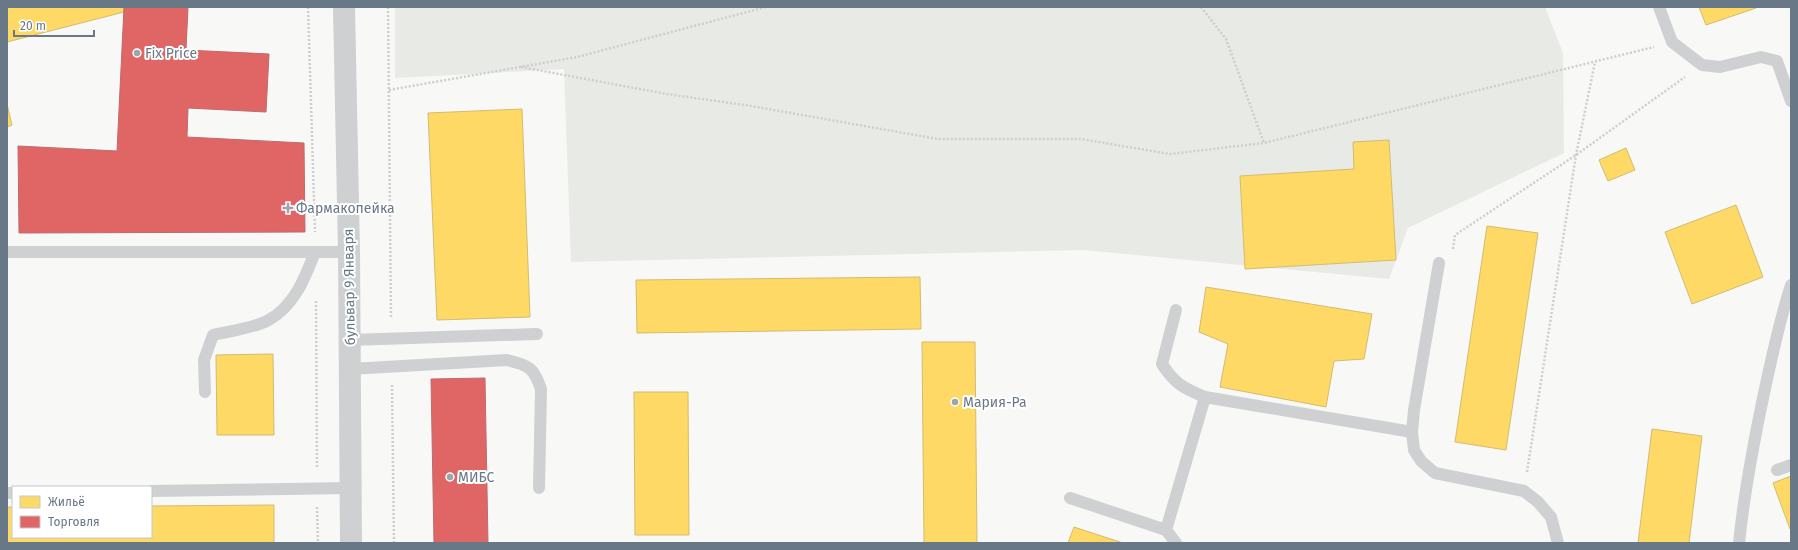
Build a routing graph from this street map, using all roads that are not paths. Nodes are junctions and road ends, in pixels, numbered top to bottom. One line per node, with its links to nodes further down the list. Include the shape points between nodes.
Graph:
1 (344, 7): 6 (street, бульвар 9 Января)
2 (1659, 7): 3 (lane, via 1672,42 1702,65 1720,68 1761,57 1777,61)
3 (1791, 101)
4 (7, 252): 5 (lane)
5 (315, 252): 6 (lane); 13 (lane, via 304,279 289,305 266,321 213,335 204,360)
6 (349, 252): 11 (street, бульвар 9 Января)
7 (1439, 263): 15 (lane)
8 (1791, 285): 26 (lane, via 1773,350 1756,431 1744,495)
9 (1176, 310): 14 (lane, via 1162,364 1172,380)
10 (537, 334): 11 (lane)
11 (350, 340): 12 (street, бульвар 9 Января)
12 (350, 368): 18 (street, бульвар 9 Января); 19 (lane, via 508,360 525,364 536,374 541,389)
13 (205, 392)
14 (1205, 397): 15 (lane); 22 (lane)
15 (1412, 432): 25 (lane, via 1414,450 1421,462 1435,473 1524,491 1551,517)
16 (1791, 465): 17 (lane)
17 (1777, 470)
18 (350, 488): 20 (lane); 23 (street, бульвар 9 Января)
19 (540, 488)
20 (152, 491)
21 (1070, 498): 22 (lane)
22 (1166, 530): 24 (lane)
23 (351, 543)
24 (1176, 543)
25 (1558, 543)
26 (1739, 543)

